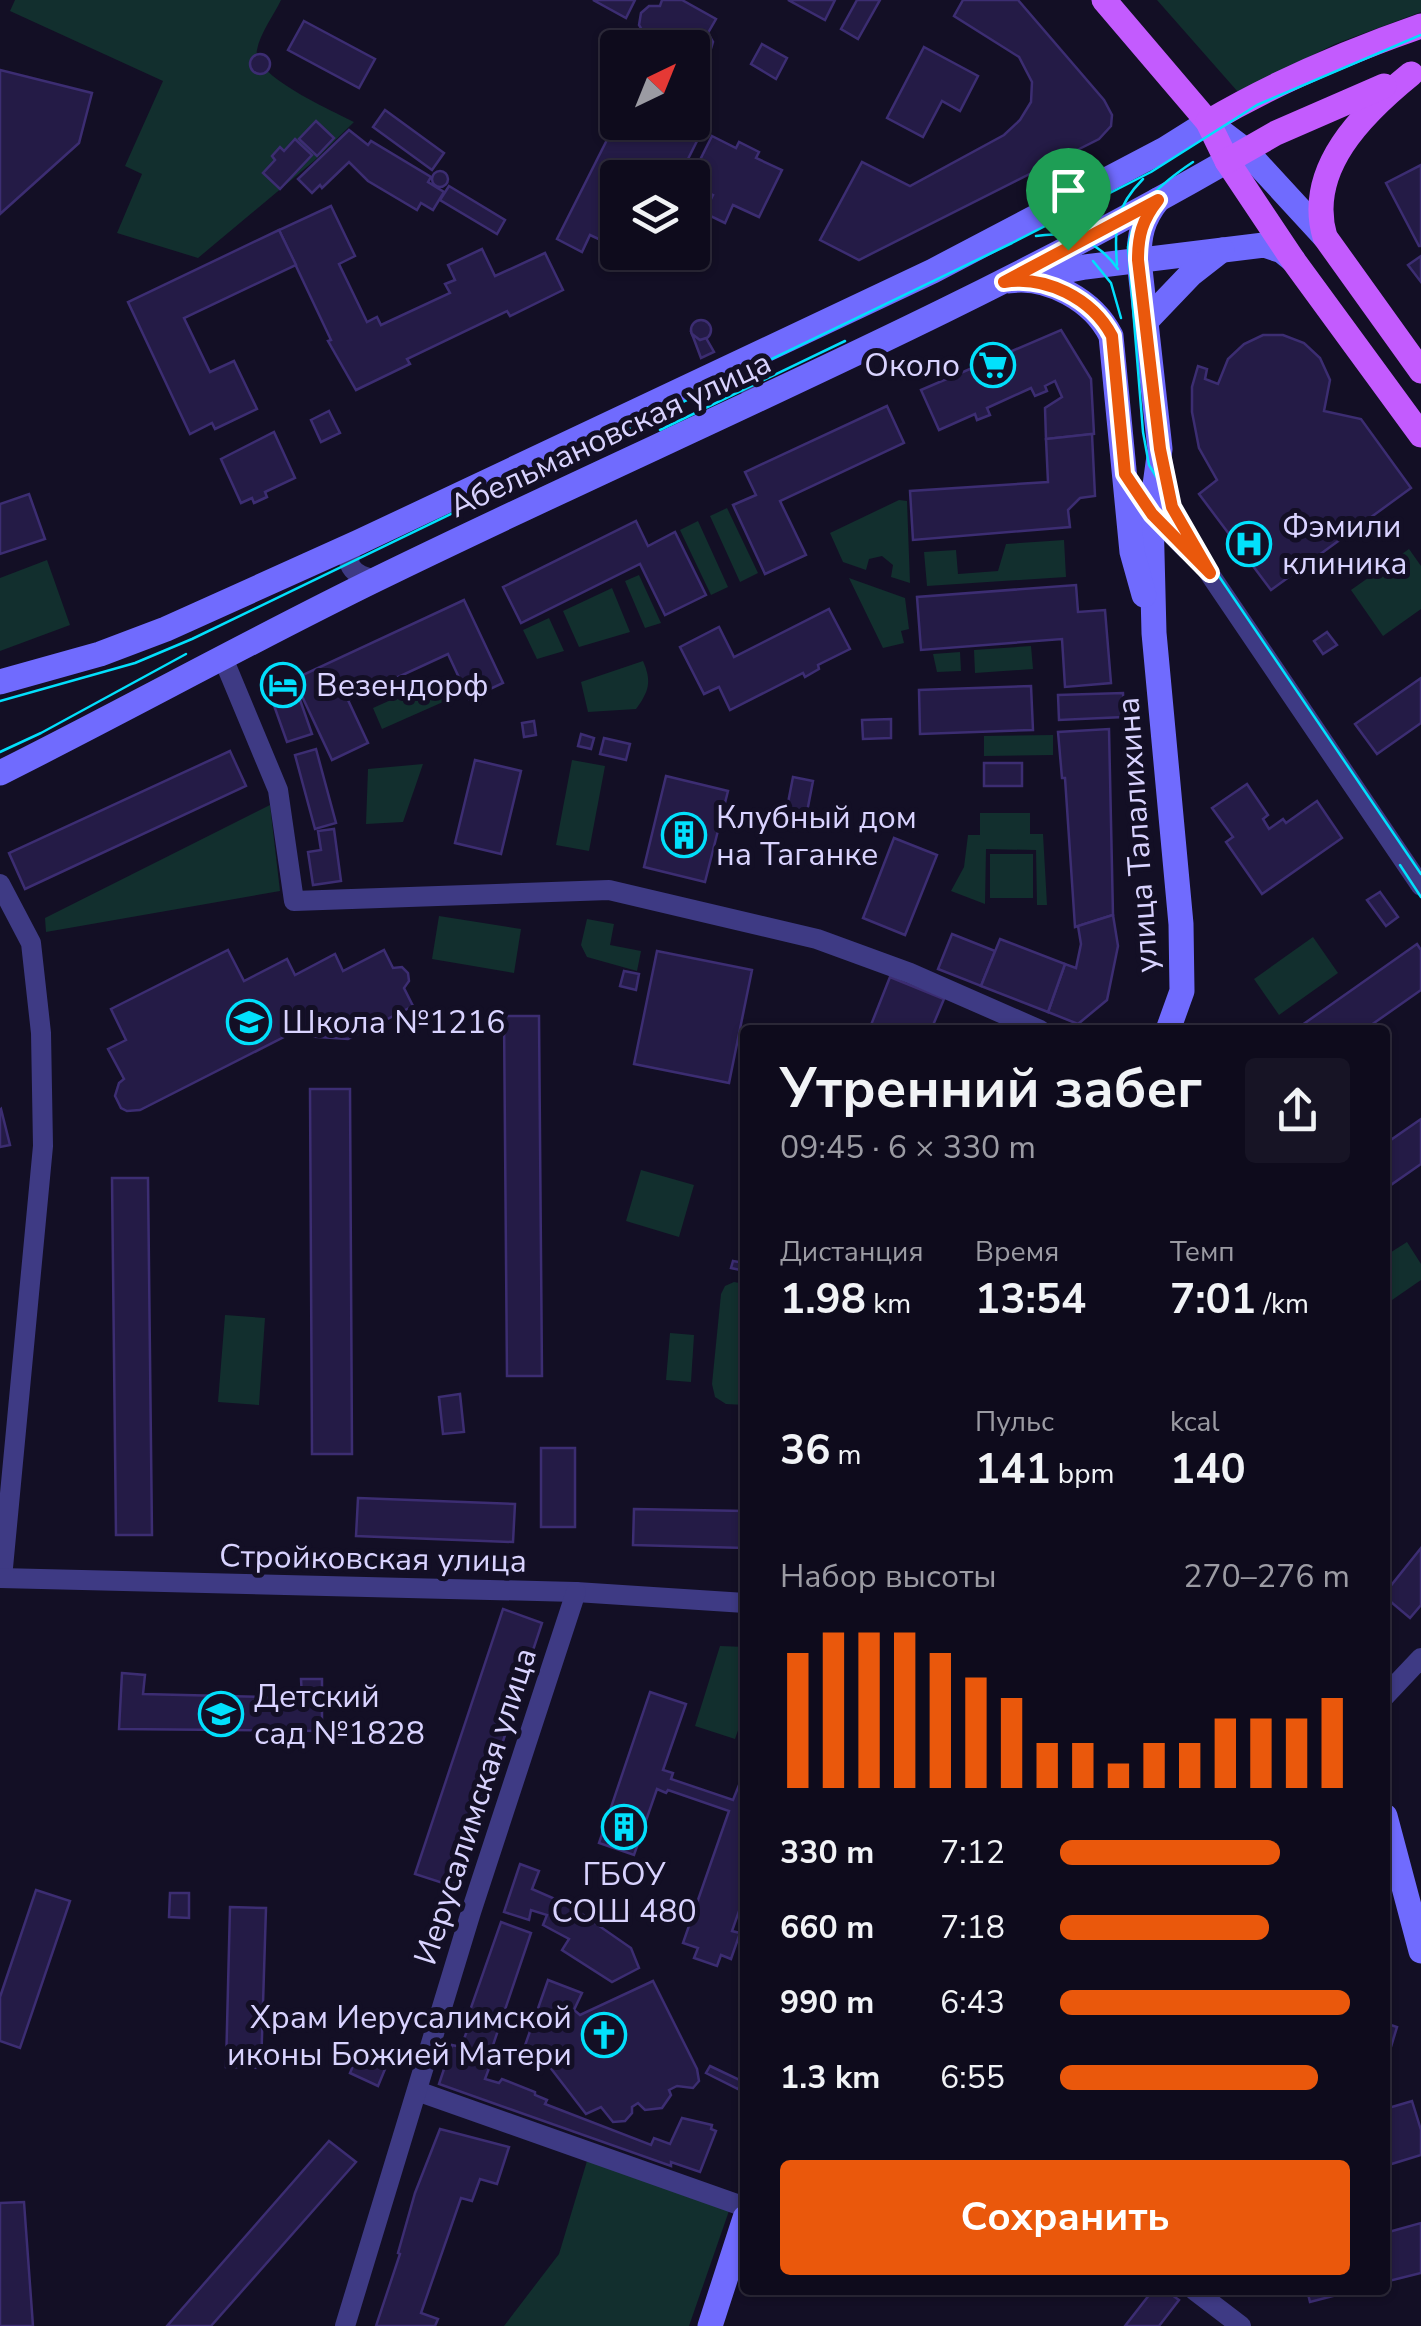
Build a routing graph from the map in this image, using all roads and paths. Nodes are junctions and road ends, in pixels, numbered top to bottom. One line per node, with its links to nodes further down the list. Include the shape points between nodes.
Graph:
1 (1104, 0): 4 (main road)
2 (1421, 26): 4 (main road, via 1268,88)
3 (1416, 72): 5 (main road); 7 (main road, via 1370,107 1336,156 1320,204)
4 (1208, 122): 5 (main road); 13 (main road, Абельмановская улица, via 946,264)
5 (1236, 155): 6 (main road, Абельмановская улица); 7 (main road); 10 (main road)
6 (1158, 200): 9 (main road, улица Талалихина, via 1138,236); 11 (main road, Абельмановская улица)
7 (1325, 237): 14 (main road)
8 (1222, 250): 9 (main road); 10 (main road, via 1264,245); 12 (main road)
9 (1138, 260): 11 (main road); 12 (main road, улица Талалихина)
10 (1293, 260): 16 (main road)
11 (1004, 282): 15 (main road, Абельмановская улица); 18 (main road, улица Талалихина, via 1029,280 1062,290 1112,336 1125,474)
12 (1146, 322): 17 (main road, улица Талалихина)
13 (739, 364): 15 (street); 20 (main road, Абельмановская улица)
14 (1421, 372)
15 (757, 402): 23 (main road, Абельмановская улица)
16 (1421, 436)
17 (1160, 449): 18 (main road, улица Талалихина); 19 (street, via 1172,507)
18 (1149, 526): 19 (street); 21 (street); 22 (main road, улица Талалихина); 24 (main road, улица Талалихина)
19 (1184, 529): 21 (street)
20 (359, 542): 23 (street, via 348,558 352,570); 26 (main road, Абельмановская улица, via 166,629)
21 (1202, 566): 22 (street, via 1179,554); 29 (street)
22 (1153, 576): 24 (main road, улица Талалихина)
23 (377, 578): 25 (main road, Абельмановская улица)
24 (1154, 633): 30 (main road, улица Талалихина, via 1182,924)
25 (223, 658): 27 (main road, Абельмановская улица); 31 (street, via 278,790 294,900 608,890 817,939)
26 (0, 682)
27 (0, 774)
28 (0, 884): 34 (street, via 31,943 43,1146)
29 (1421, 886)
30 (1182, 991): 32 (main road, улица Талалихина); 33 (main road)
31 (1029, 1025)
32 (1170, 1025)
33 (1187, 1025)
34 (1, 1578): 35 (street, Стройковская улица)
35 (576, 1592): 36 (street, Стройковская улица); 41 (street, Иерусалимская улица)
36 (740, 1603)
37 (1421, 1658): 38 (street)
38 (1390, 1691)
39 (1390, 1835): 40 (main road)
40 (1421, 1951)
41 (416, 2091): 42 (street); 45 (street, Иерусалимская улица)
42 (740, 2205)
43 (740, 2233): 46 (main road)
44 (1201, 2295): 47 (street)
45 (345, 2326)
46 (710, 2326)
47 (1242, 2326)

